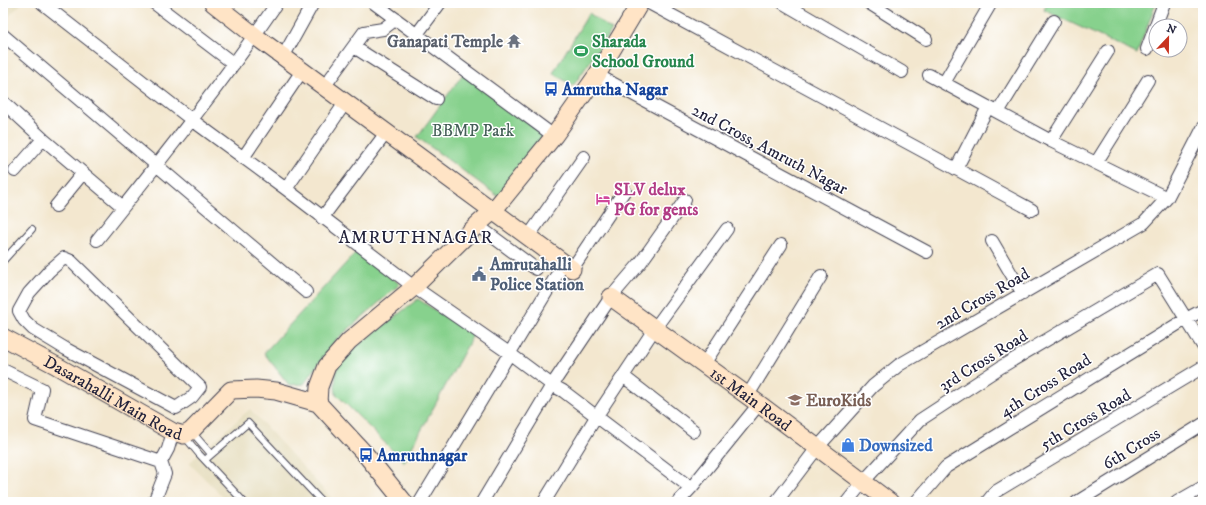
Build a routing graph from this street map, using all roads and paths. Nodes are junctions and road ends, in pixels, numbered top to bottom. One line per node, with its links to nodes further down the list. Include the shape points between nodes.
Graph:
1 (42, 3): 36 (street)
2 (154, 3): 24 (street)
3 (213, 3): 18 (street)
4 (277, 3): 18 (street)
5 (313, 3): 23 (street)
6 (374, 3): 14 (street)
7 (440, 3): 16 (street)
8 (640, 3): 27 (street)
9 (649, 3): 46 (street)
10 (783, 3): 26 (street)
11 (869, 3): 19 (street)
12 (991, 3): 30 (street)
13 (1164, 3): 21 (street)
14 (396, 19): 16 (street); 20 (street, via 382,29 364,32)
15 (1054, 21): 35 (street)
16 (417, 34): 39 (street)
17 (3, 35): 45 (street)
18 (255, 36): 23 (street); 24 (street)
19 (926, 39)
20 (354, 47): 31 (street); 32 (street)
21 (1147, 49)
22 (1108, 51): 41 (street)
23 (283, 57): 25 (street)
24 (234, 64): 36 (street)
25 (302, 71): 31 (street); 43 (street)
26 (902, 72)
27 (597, 75): 39 (street); 65 (street, 2nd Cross, Amruth Nagar)
28 (929, 75): 30 (street)
29 (1148, 80): 44 (street)
30 (944, 83): 35 (street)
31 (324, 87): 34 (street)
32 (436, 99)
33 (3, 102): 40 (street)
34 (345, 103): 38 (street); 49 (street)
35 (993, 109): 41 (street); 46 (street)
36 (192, 120): 43 (street); 45 (street)
37 (1203, 128): 51 (street, 2nd Cross Road)
38 (386, 133): 56 (street); 57 (street)
39 (554, 136): 56 (street)
40 (43, 139): 47 (street); 48 (street)
41 (1050, 141): 44 (street)
42 (584, 157): 61 (street)
43 (243, 158): 49 (street)
44 (1096, 164): 51 (street)
45 (156, 166): 54 (street); 71 (street)
46 (956, 169): 55 (street)
47 (15, 171)
48 (83, 173): 53 (street); 54 (street)
49 (286, 189): 57 (street)
50 (626, 190): 67 (street)
51 (1167, 198): 72 (street, 2nd Cross Road, via 1144,223)
52 (685, 200): 73 (street, via 641,262)
53 (56, 206)
54 (123, 207): 62 (street)
55 (1032, 210)
56 (493, 211): 58 (street); 61 (street)
57 (322, 218): 70 (street)
58 (477, 225): 68 (street); 70 (street)
59 (32, 229): 66 (lane)
60 (727, 229): 76 (street)
61 (528, 237): 67 (street)
62 (97, 240)
63 (992, 241): 72 (street)
64 (782, 245): 83 (street)
65 (927, 252)
66 (3, 261)
67 (568, 266): 81 (street)
68 (536, 269)
69 (821, 276): 88 (street)
70 (414, 288): 81 (street); 89 (street, via 349,341 326,366 319,387)
71 (306, 292)
72 (1024, 294): 94 (street, 2nd Cross Road, via 899,365 873,386)
73 (611, 297): 76 (street, 1st Main Road); 87 (street)
74 (1203, 310): 75 (street, 4th Cross Road)
75 (1186, 319): 79 (street); 98 (street, 3rd Cross Road, via 1158,274 1001,367 920,420); 112 (street, 4th Cross Road, via 946,467)
76 (655, 328): 83 (street, 1st Main Road); 86 (street)
77 (3, 337): 82 (street, Dasarahalli Main Road)
78 (52, 341): 80 (street); 80 (street, via 32,329 19,311 29,293 64,258 71,261 200,387 176,408); 82 (street)
79 (1203, 346)
80 (66, 349): 82 (street)
81 (509, 353): 87 (street); 105 (street)
82 (50, 362): 93 (street, Dasarahalli Main Road)
83 (704, 364): 88 (street, 1st Main Road)
84 (1203, 367): 113 (street, 5th Cross Road, via 995,492)
85 (3, 370): 97 (street, via 42,389 35,420)
86 (623, 376): 90 (street); 92 (street)
87 (552, 385): 90 (street); 106 (street)
88 (753, 400): 94 (street, 1st Main Road); 100 (street)
89 (318, 402): 93 (street, Dasarahalli Main Road, via 276,391 231,390); 104 (street)
90 (596, 417): 100 (street); 107 (street)
91 (1203, 424): 114 (street, 6th Cross)
92 (694, 431)
93 (182, 433): 95 (lane); 96 (lane); 97 (street, via 168,449)
94 (817, 448): 98 (street, 1st Main Road); 109 (street, 2nd Cross Road)
95 (211, 454): 96 (lane); 103 (lane, via 248,423)
96 (204, 460): 102 (lane)
97 (162, 462): 101 (street, via 165,474)
98 (863, 482): 110 (street, 3rd Cross Road); 111 (street, 1st Main Road)
99 (1203, 487): 115 (street)
100 (691, 488): 108 (street)
101 (154, 502)
102 (244, 502)
103 (322, 502)
104 (404, 502)
105 (420, 502)
106 (482, 502)
107 (544, 502)
108 (678, 502)
109 (776, 502)
110 (847, 502)
111 (890, 502)
112 (916, 502)
113 (987, 502)
114 (1077, 502)
115 (1177, 502)

